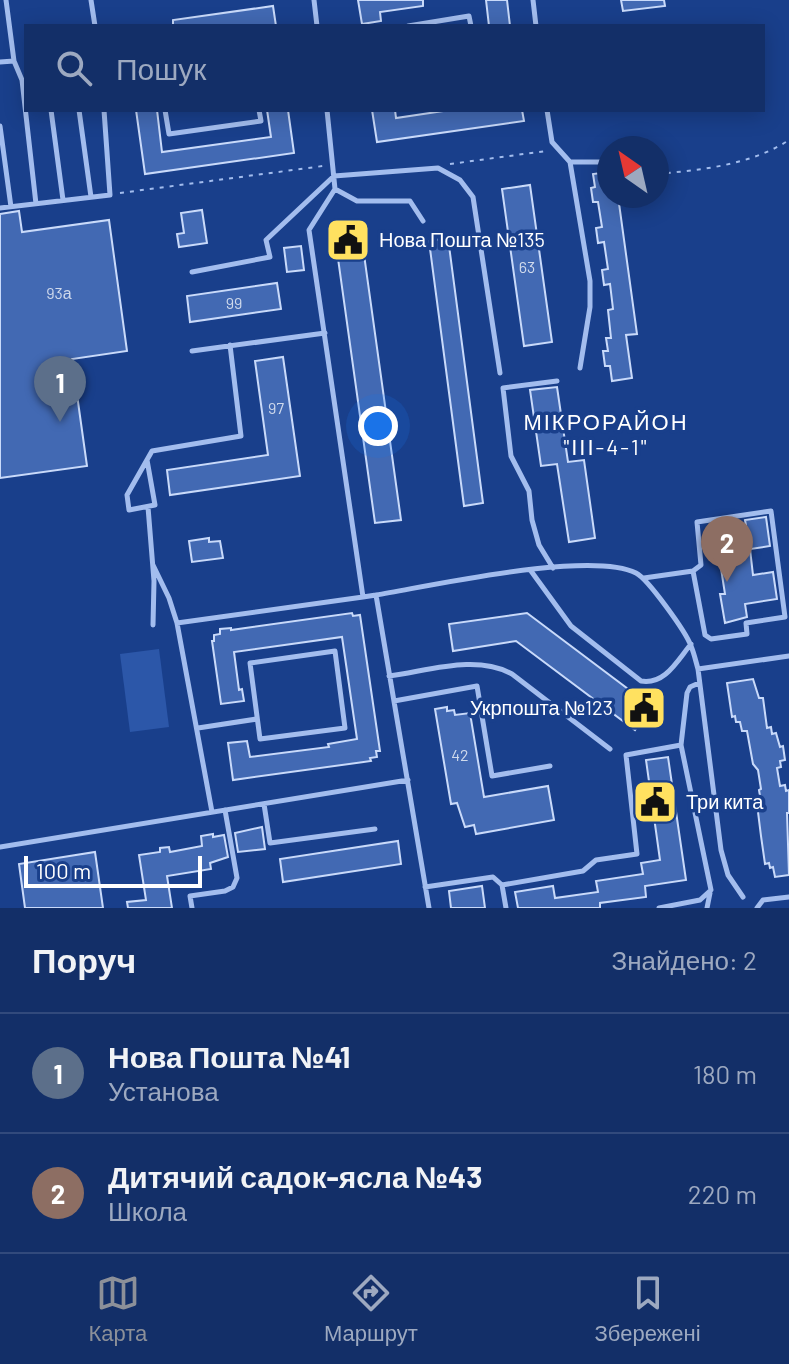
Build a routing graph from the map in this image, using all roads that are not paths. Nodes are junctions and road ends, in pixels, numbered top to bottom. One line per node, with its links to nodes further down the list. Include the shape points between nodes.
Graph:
1 (6, 0): 10 (lane)
2 (91, 0): 5 (lane)
3 (314, 0): 6 (lane)
4 (533, 0): 9 (lane)
5 (95, 24)
6 (317, 24)
7 (420, 24): 8 (lane, via 469,16)
8 (471, 24)
9 (536, 24)
10 (14, 61): 11 (lane); 12 (lane)
11 (0, 62)
12 (24, 80)
13 (27, 112): 28 (lane)
14 (51, 112): 27 (lane)
15 (79, 112): 26 (lane)
16 (104, 112): 26 (lane, via 110,195)
17 (165, 112): 18 (lane, via 169,134 261,121)
18 (259, 112)
19 (327, 112): 24 (lane)
20 (547, 112): 22 (lane, via 552,142)
21 (0, 126): 29 (lane)
22 (570, 162): 23 (lane); 36 (lane, via 590,281)
23 (597, 162)
24 (334, 176): 25 (lane); 32 (lane, via 266,240 270,257); 37 (lane, via 429,167 460,180 473,197)
25 (335, 189): 31 (lane, via 357,201 410,201); 33 (lane, via 309,230)
26 (91, 197): 27 (lane)
27 (63, 200): 28 (lane)
28 (36, 204): 29 (lane)
29 (11, 207): 30 (lane)
30 (0, 208)
31 (423, 221)
32 (192, 272)
33 (325, 333): 34 (lane); 47 (lane)
34 (230, 345): 35 (lane); 39 (lane, via 241,436 152,451)
35 (192, 351)
36 (580, 368)
37 (500, 373)
38 (557, 381): 42 (lane, via 503,388 511,456 529,491 539,545)
39 (147, 460): 40 (lane, via 155,505); 40 (lane, via 127,495 129,510)
40 (148, 507): 41 (lane)
41 (152, 563): 48 (lane); 49 (lane)
42 (553, 568): 43 (lane); 45 (lane, via 610,565)
43 (531, 570): 46 (lane); 50 (lane, via 571,626 641,681 664,677)
44 (693, 571): 44 (lane, via 705,635 711,639 747,634 746,623 785,617 771,511 697,522 701,565); 45 (lane)
45 (644, 578): 50 (lane)
46 (376, 595): 47 (lane); 53 (lane)
47 (363, 597): 48 (lane)
48 (177, 623): 57 (lane)
49 (153, 625)
50 (691, 644): 52 (lane)
51 (789, 656): 52 (lane)
52 (698, 669): 54 (lane)
53 (389, 676): 55 (lane); 59 (lane, via 495,666)
54 (699, 683): 58 (lane, via 687,693); 70 (lane, via 721,850 728,875)
55 (394, 701): 60 (lane, via 477,686 492,776); 61 (lane)
56 (257, 719): 56 (lane, via 250,663 335,651 345,728 260,739); 57 (lane)
57 (198, 728): 64 (lane)
58 (681, 745): 67 (lane, via 626,755 637,854 596,860 583,871); 69 (lane)
59 (610, 749)
60 (550, 766)
61 (408, 780): 62 (lane); 68 (lane)
62 (264, 804): 63 (lane); 65 (lane, via 270,843)
63 (225, 810): 64 (lane); 72 (lane, via 237,878 225,891 190,896)
64 (212, 812): 66 (lane)
65 (375, 829)
66 (0, 847)
67 (502, 885): 68 (lane, via 493,877); 74 (lane)
68 (425, 887): 73 (lane)
69 (711, 890): 75 (lane, via 700,900); 76 (lane)
70 (743, 897)
71 (789, 897): 77 (lane, via 763,900)
72 (192, 908)
73 (429, 908)
74 (506, 908)
75 (659, 908)
76 (707, 908)
77 (757, 908)

